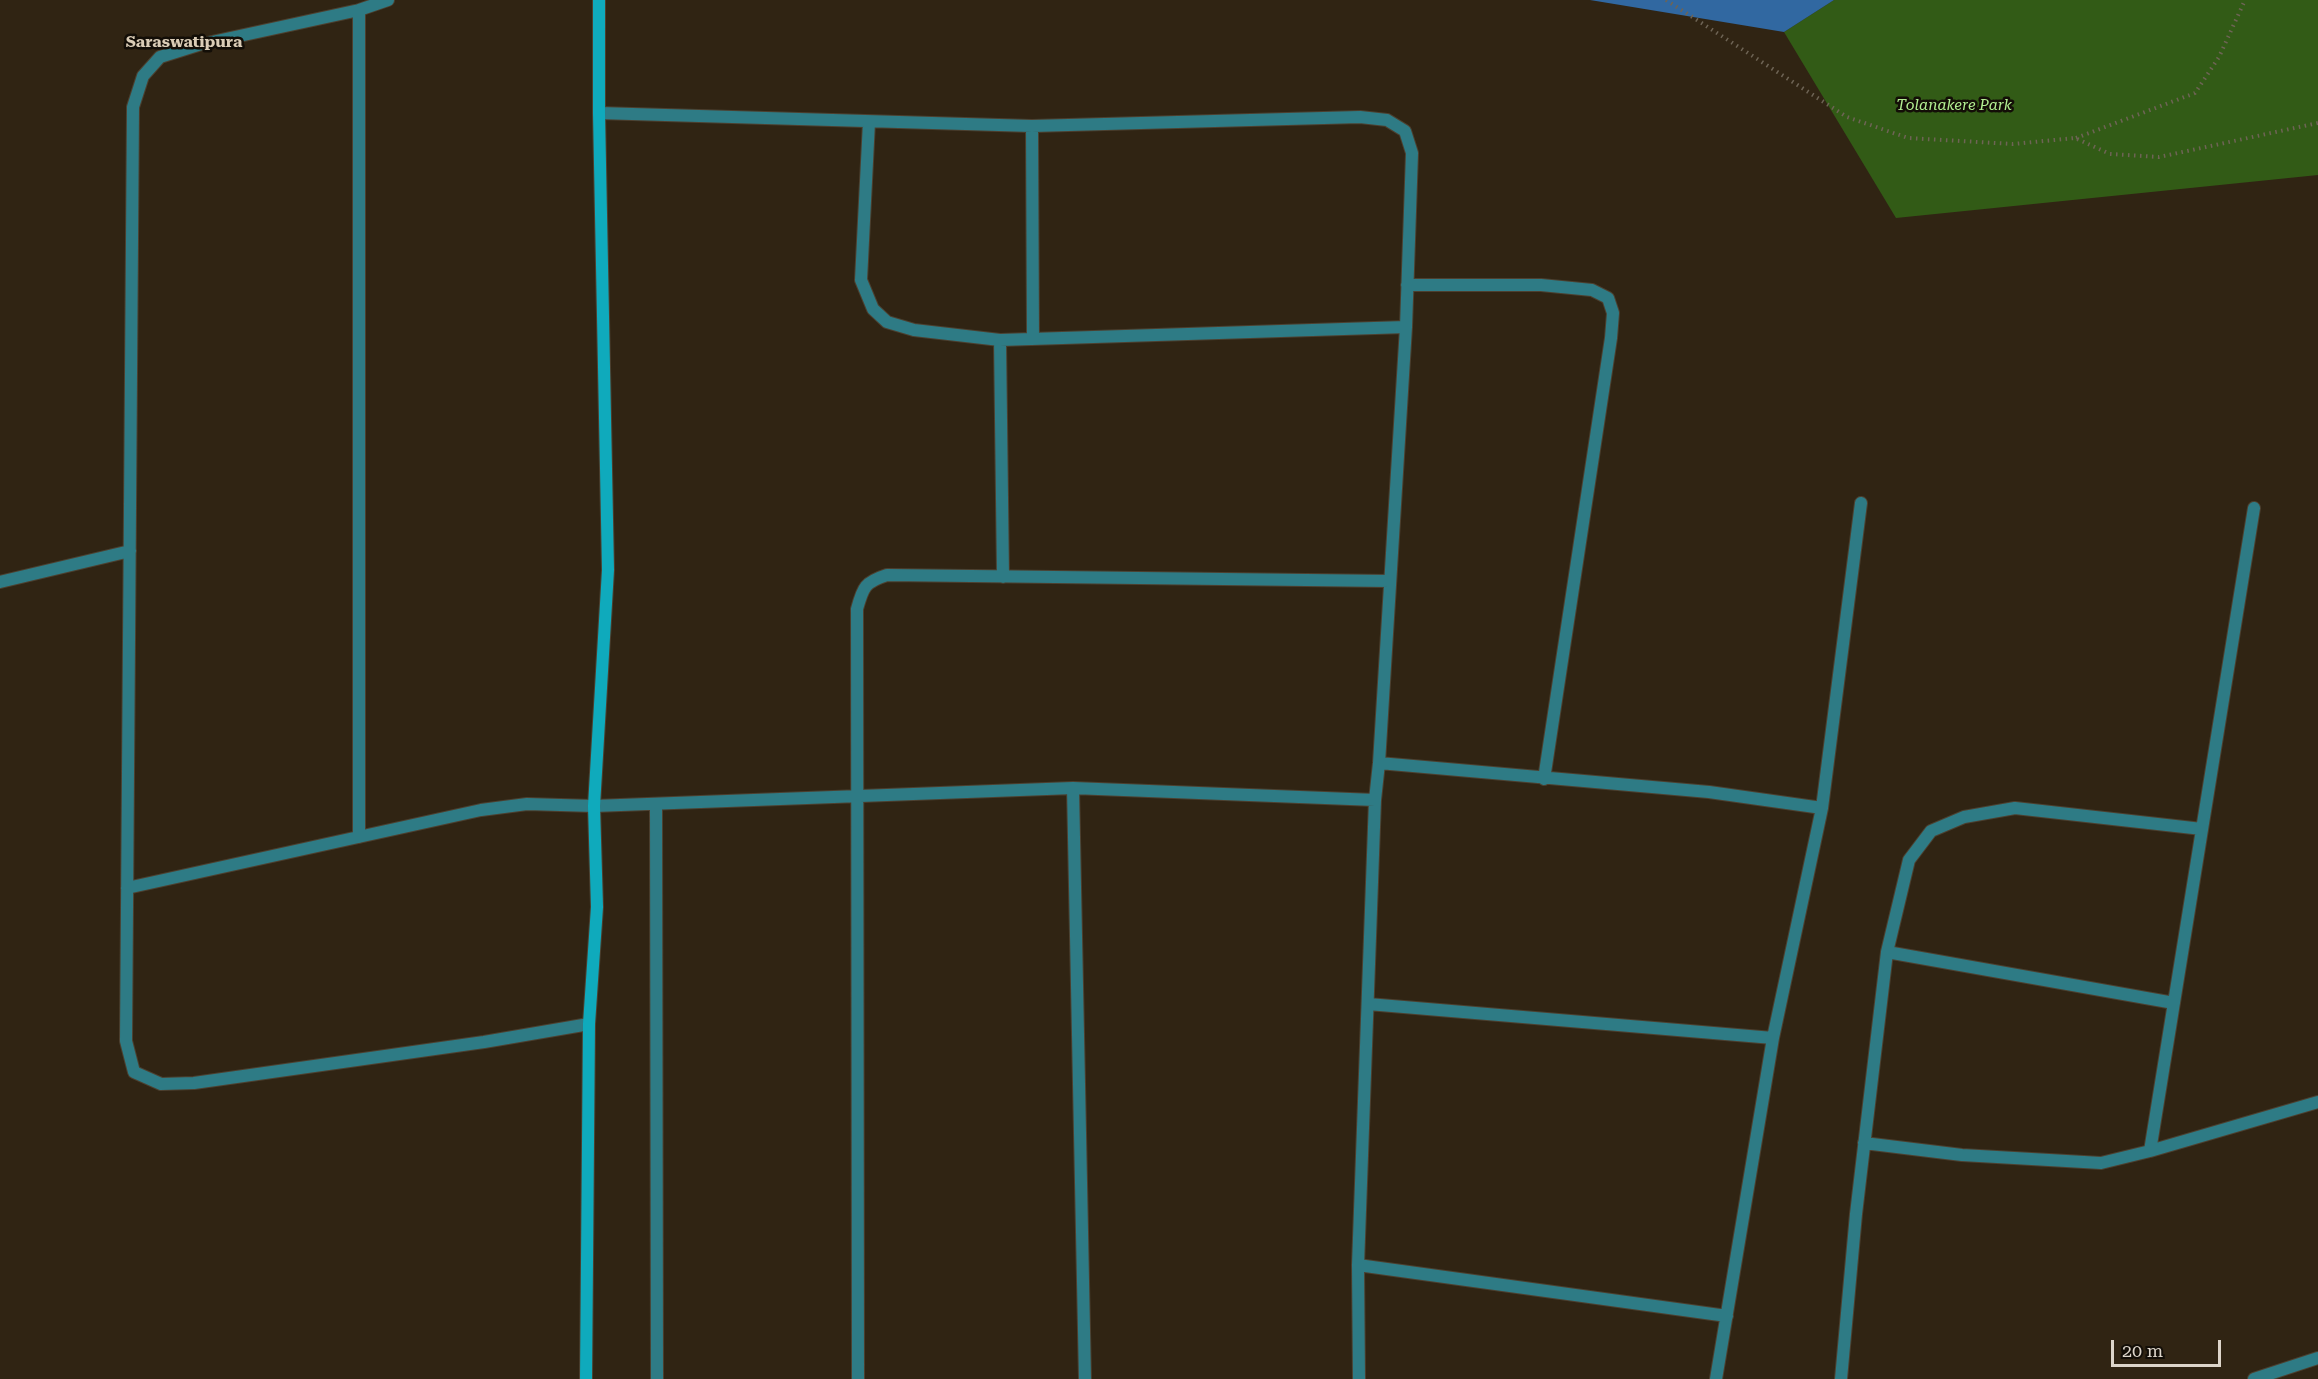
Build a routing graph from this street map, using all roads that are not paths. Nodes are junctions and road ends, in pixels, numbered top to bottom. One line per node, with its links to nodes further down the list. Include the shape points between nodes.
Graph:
1 (388, 0): 3 (street)
2 (599, 0): 4 (main road)
3 (358, 10): 13 (street, via 198,45 160,57 143,76 133,107); 26 (street)
4 (599, 113): 5 (street); 23 (main road, via 608,570)
5 (869, 122): 6 (street); 10 (street, via 861,280 873,309 887,322 914,330)
6 (1032, 126): 7 (street, via 1360,117 1388,120 1405,131 1412,153); 9 (street)
7 (1407, 285): 8 (street); 18 (street, via 1541,285 1592,290 1608,298 1612,313 1609,349)
8 (1406, 327): 9 (street); 15 (street)
9 (1033, 339): 10 (street)
10 (1000, 340): 14 (street)
11 (1861, 503): 24 (street)
12 (2254, 508): 25 (street)
13 (130, 551): 16 (street); 27 (street)
14 (1003, 577): 15 (street); 20 (street, via 887,575 870,581 861,594 857,609)
15 (1390, 581): 17 (street)
16 (0, 582)
17 (1379, 763): 18 (street); 21 (street)
18 (1544, 779): 24 (street, via 1709,792)
19 (1073, 788): 20 (street); 21 (street); 42 (street)
20 (858, 797): 22 (street); 41 (street)
21 (1375, 800): 30 (street)
22 (656, 804): 23 (street); 40 (street)
23 (594, 806): 26 (street, via 527,804 481,810); 31 (main road, via 597,907)
24 (1822, 808): 32 (street)
25 (2202, 829): 28 (street, via 2015,808 1964,817 1931,831 1909,860); 29 (street)
26 (359, 837): 27 (street)
27 (127, 888): 31 (street, via 126,1041 134,1072 161,1084 194,1083 472,1044)
28 (1887, 952): 29 (street); 34 (street)
29 (2174, 1003): 35 (street)
30 (1368, 1004): 32 (street); 36 (street)
31 (590, 1023): 39 (main road)
32 (1773, 1038): 37 (street)
33 (2318, 1102): 35 (street)
34 (1864, 1143): 35 (street, via 2062,1162 2101,1162); 45 (street)
35 (2150, 1152)
36 (1358, 1265): 37 (street); 43 (street)
37 (1727, 1316): 44 (street)
38 (2318, 1358): 46 (street)
39 (586, 1379)
40 (657, 1379)
41 (858, 1379)
42 (1085, 1379)
43 (1359, 1379)
44 (1716, 1379)
45 (1841, 1379)
46 (2254, 1379)

